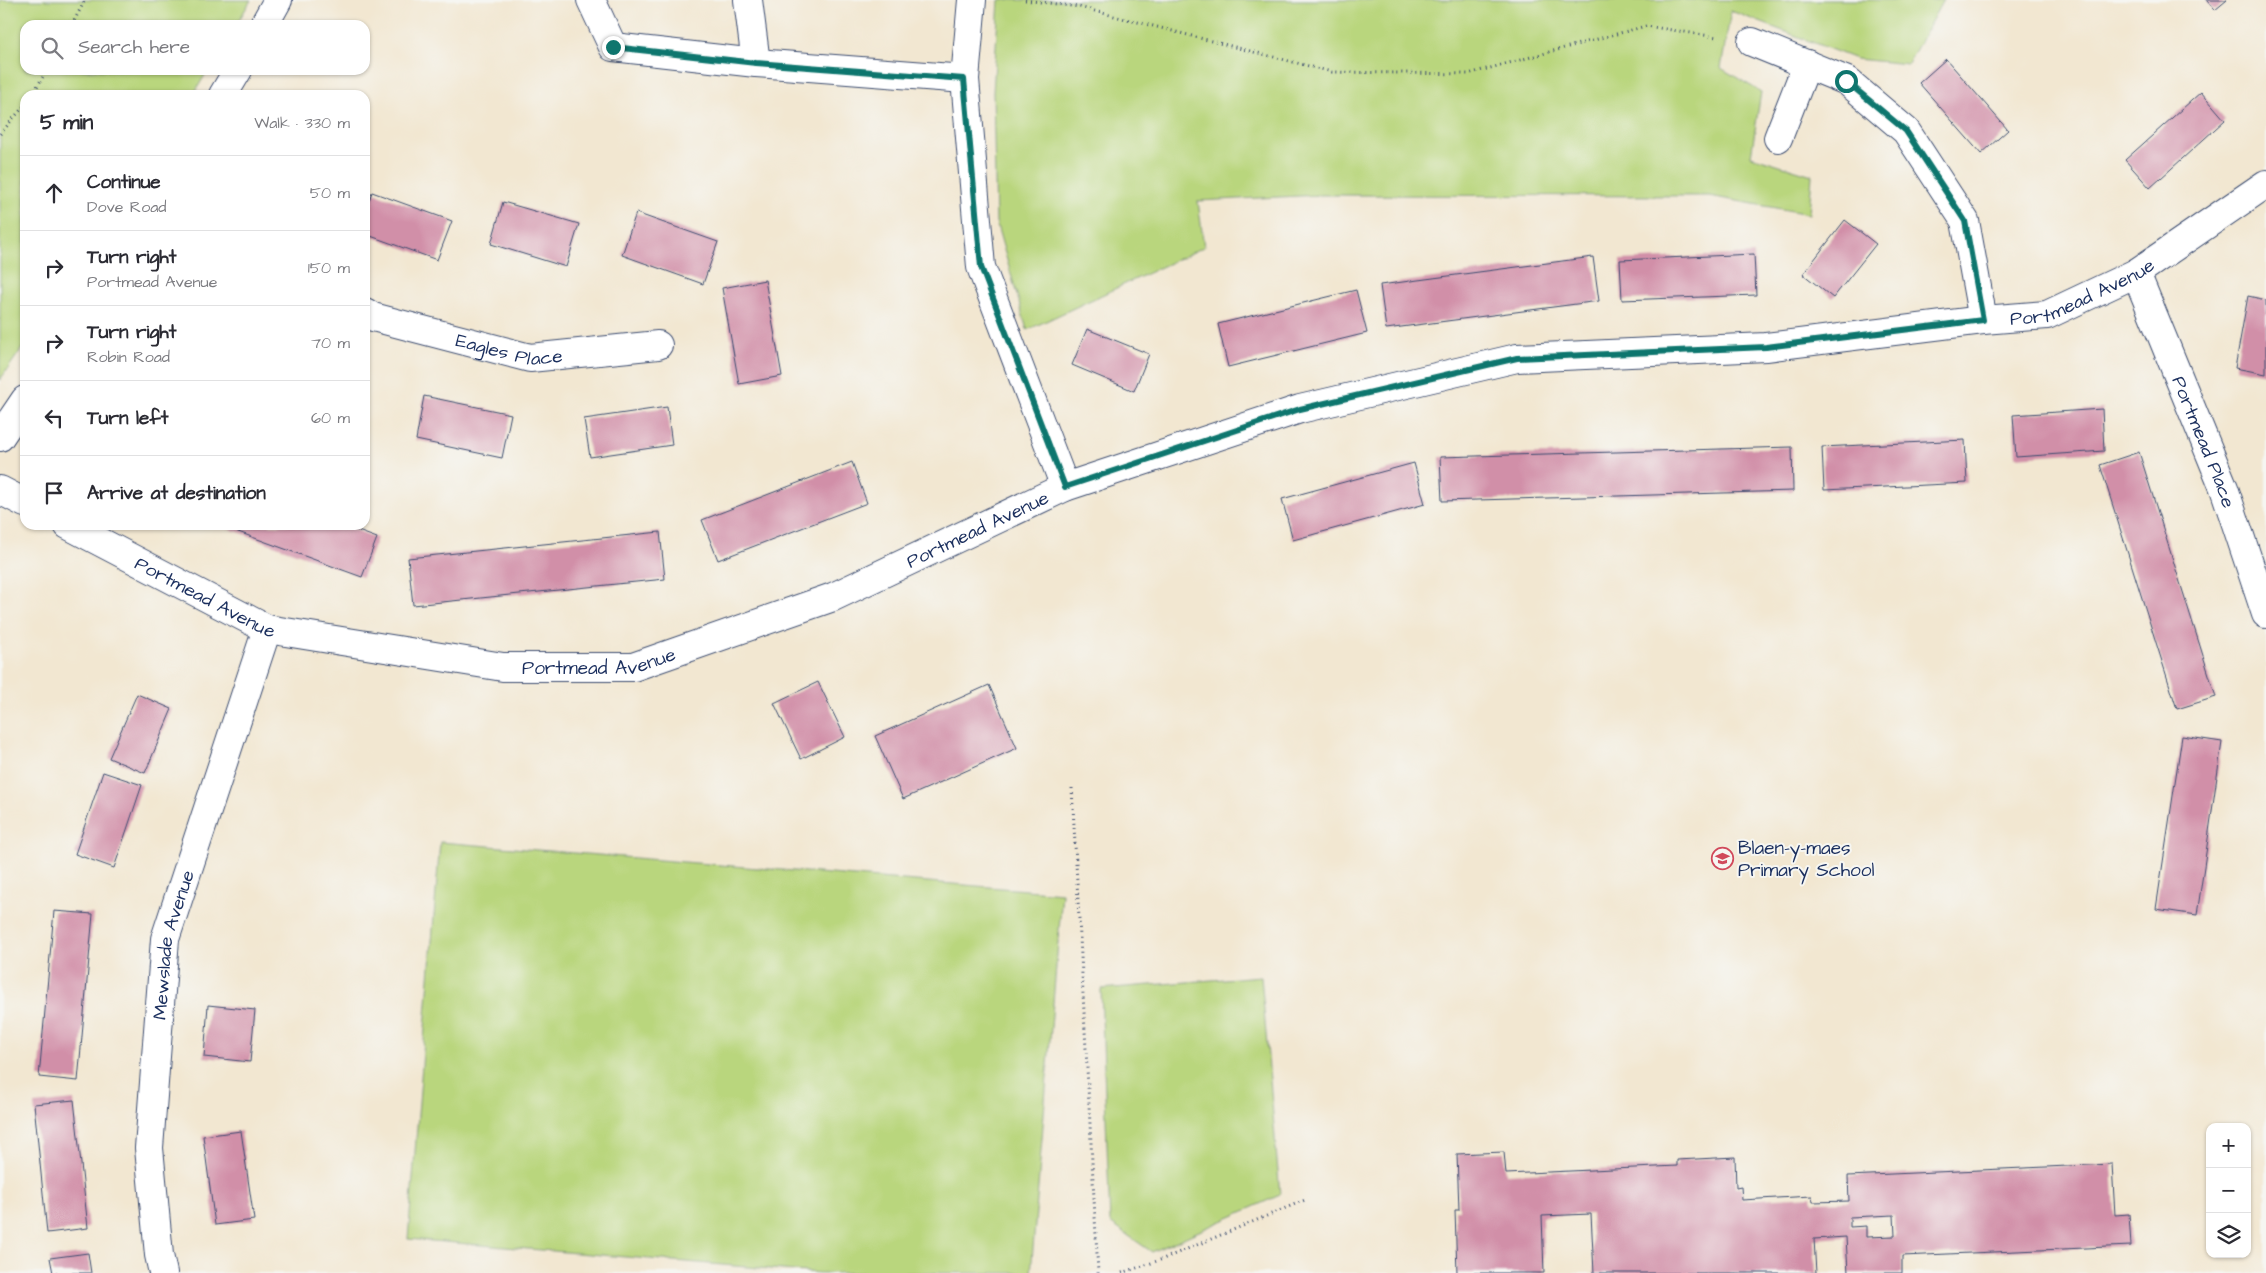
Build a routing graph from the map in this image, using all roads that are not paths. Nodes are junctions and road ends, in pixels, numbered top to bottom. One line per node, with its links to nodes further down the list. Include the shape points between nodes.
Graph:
1 (278, 0): 5 (street)
2 (591, 0): 7 (street, via 613,47)
3 (748, 0): 7 (street)
4 (972, 0): 10 (street)
5 (267, 20)
6 (1752, 42): 8 (street)
7 (756, 63): 10 (street)
8 (1807, 64): 12 (street); 16 (street, via 1846,81 1906,131 1965,221)
9 (235, 75): 11 (street)
10 (964, 79): 20 (street, via 981,267)
11 (226, 90)
12 (1778, 138)
13 (2266, 184): 14 (street, Portmead Avenue)
14 (2136, 273): 16 (street, Portmead Avenue, via 2047,315); 24 (street, Portmead Place, via 2224,488)
15 (370, 315): 17 (street, Eagles Place, via 530,358)
16 (1983, 320): 20 (street, Portmead Avenue, via 1766,347 1517,358 1300,409)
17 (658, 345)
18 (20, 407): 19 (street)
19 (0, 437)
20 (1065, 487): 25 (street, Portmead Avenue, via 833,597 633,667 503,667)
21 (0, 490): 22 (street)
22 (20, 500)
23 (78, 530): 25 (street, Portmead Avenue)
24 (2266, 614)
25 (267, 628): 26 (street, Mewslade Avenue, via 165,939 149,1148)
26 (163, 1273)

